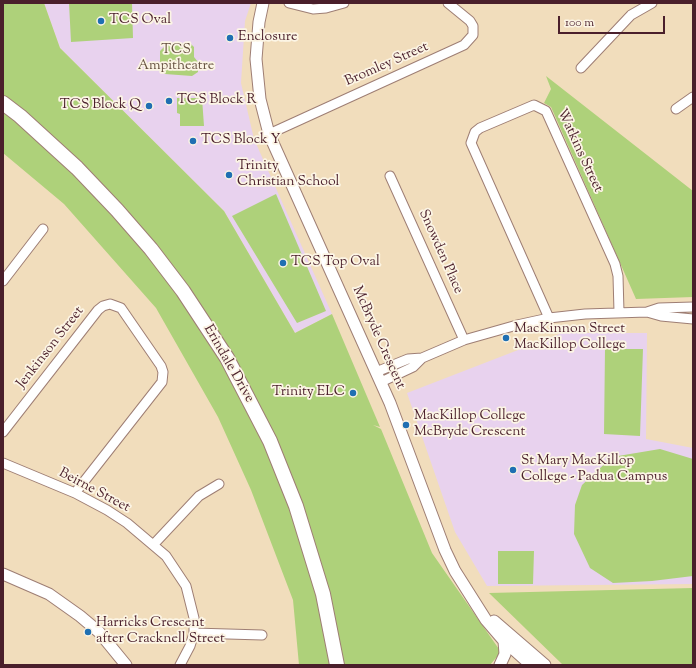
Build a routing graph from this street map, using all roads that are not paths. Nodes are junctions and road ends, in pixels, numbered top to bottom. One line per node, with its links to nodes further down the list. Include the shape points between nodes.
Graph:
1 (263, 3): 12 (street, McBryde Crescent, via 256,59 260,99)
2 (289, 3): 3 (street, via 313,9)
3 (344, 3)
4 (448, 3): 12 (street, Bromley Street, via 470,20 473,26 473,36 464,45)
5 (652, 3): 6 (street, via 631,15)
6 (581, 68)
7 (693, 97): 9 (street)
8 (3, 103): 11 (main road, Erindale Drive)
9 (676, 109)
10 (3, 110): 11 (main road, Erindale Drive)
11 (34, 130): 33 (main road, Erindale Drive, via 77,168 151,249 183,291 226,358 270,441 296,506 323,594)
12 (269, 134): 22 (street, McBryde Crescent)
13 (390, 176): 21 (street, Snowden Place)
14 (43, 229): 15 (street)
15 (3, 281)
16 (693, 307): 18 (street)
17 (620, 312): 18 (street); 19 (street); 19 (street, Watkins Street, via 615,264 546,111 534,105 480,128 475,132 471,143)
18 (663, 312): 20 (street)
19 (549, 318): 21 (street)
20 (693, 320)
21 (464, 340): 22 (street, via 422,358 413,367)
22 (379, 377): 29 (street, McBryde Crescent, via 445,550 455,571)
23 (3, 432): 26 (street, Jenkinson Street, via 98,310 110,304 121,308 161,366 164,375 160,385)
24 (3, 463): 26 (street, Beirne Street)
25 (219, 484): 27 (street, via 199,496)
26 (75, 493): 27 (street, Beirne Street, via 127,523)
27 (154, 544): 30 (street, Beirne Street, via 172,563 186,586 194,618)
28 (3, 574): 35 (street, via 49,594 80,616 99,632)
29 (481, 610): 32 (street, McBryde Crescent); 34 (street, McBryde Crescent)
30 (194, 633): 31 (street); 36 (street, Beirne Street)
31 (262, 634)
32 (504, 641): 34 (street, McBryde Crescent); 39 (street, via 505,654)
33 (333, 648): 37 (main road, Erindale Drive); 38 (main road, Erindale Drive)
34 (521, 655): 40 (street); 41 (street, McBryde Crescent); 42 (street, McBryde Crescent)
35 (126, 665)
36 (180, 665)
37 (334, 665)
38 (337, 665)
39 (500, 665)
40 (506, 665)
41 (531, 665)
42 (545, 665)

